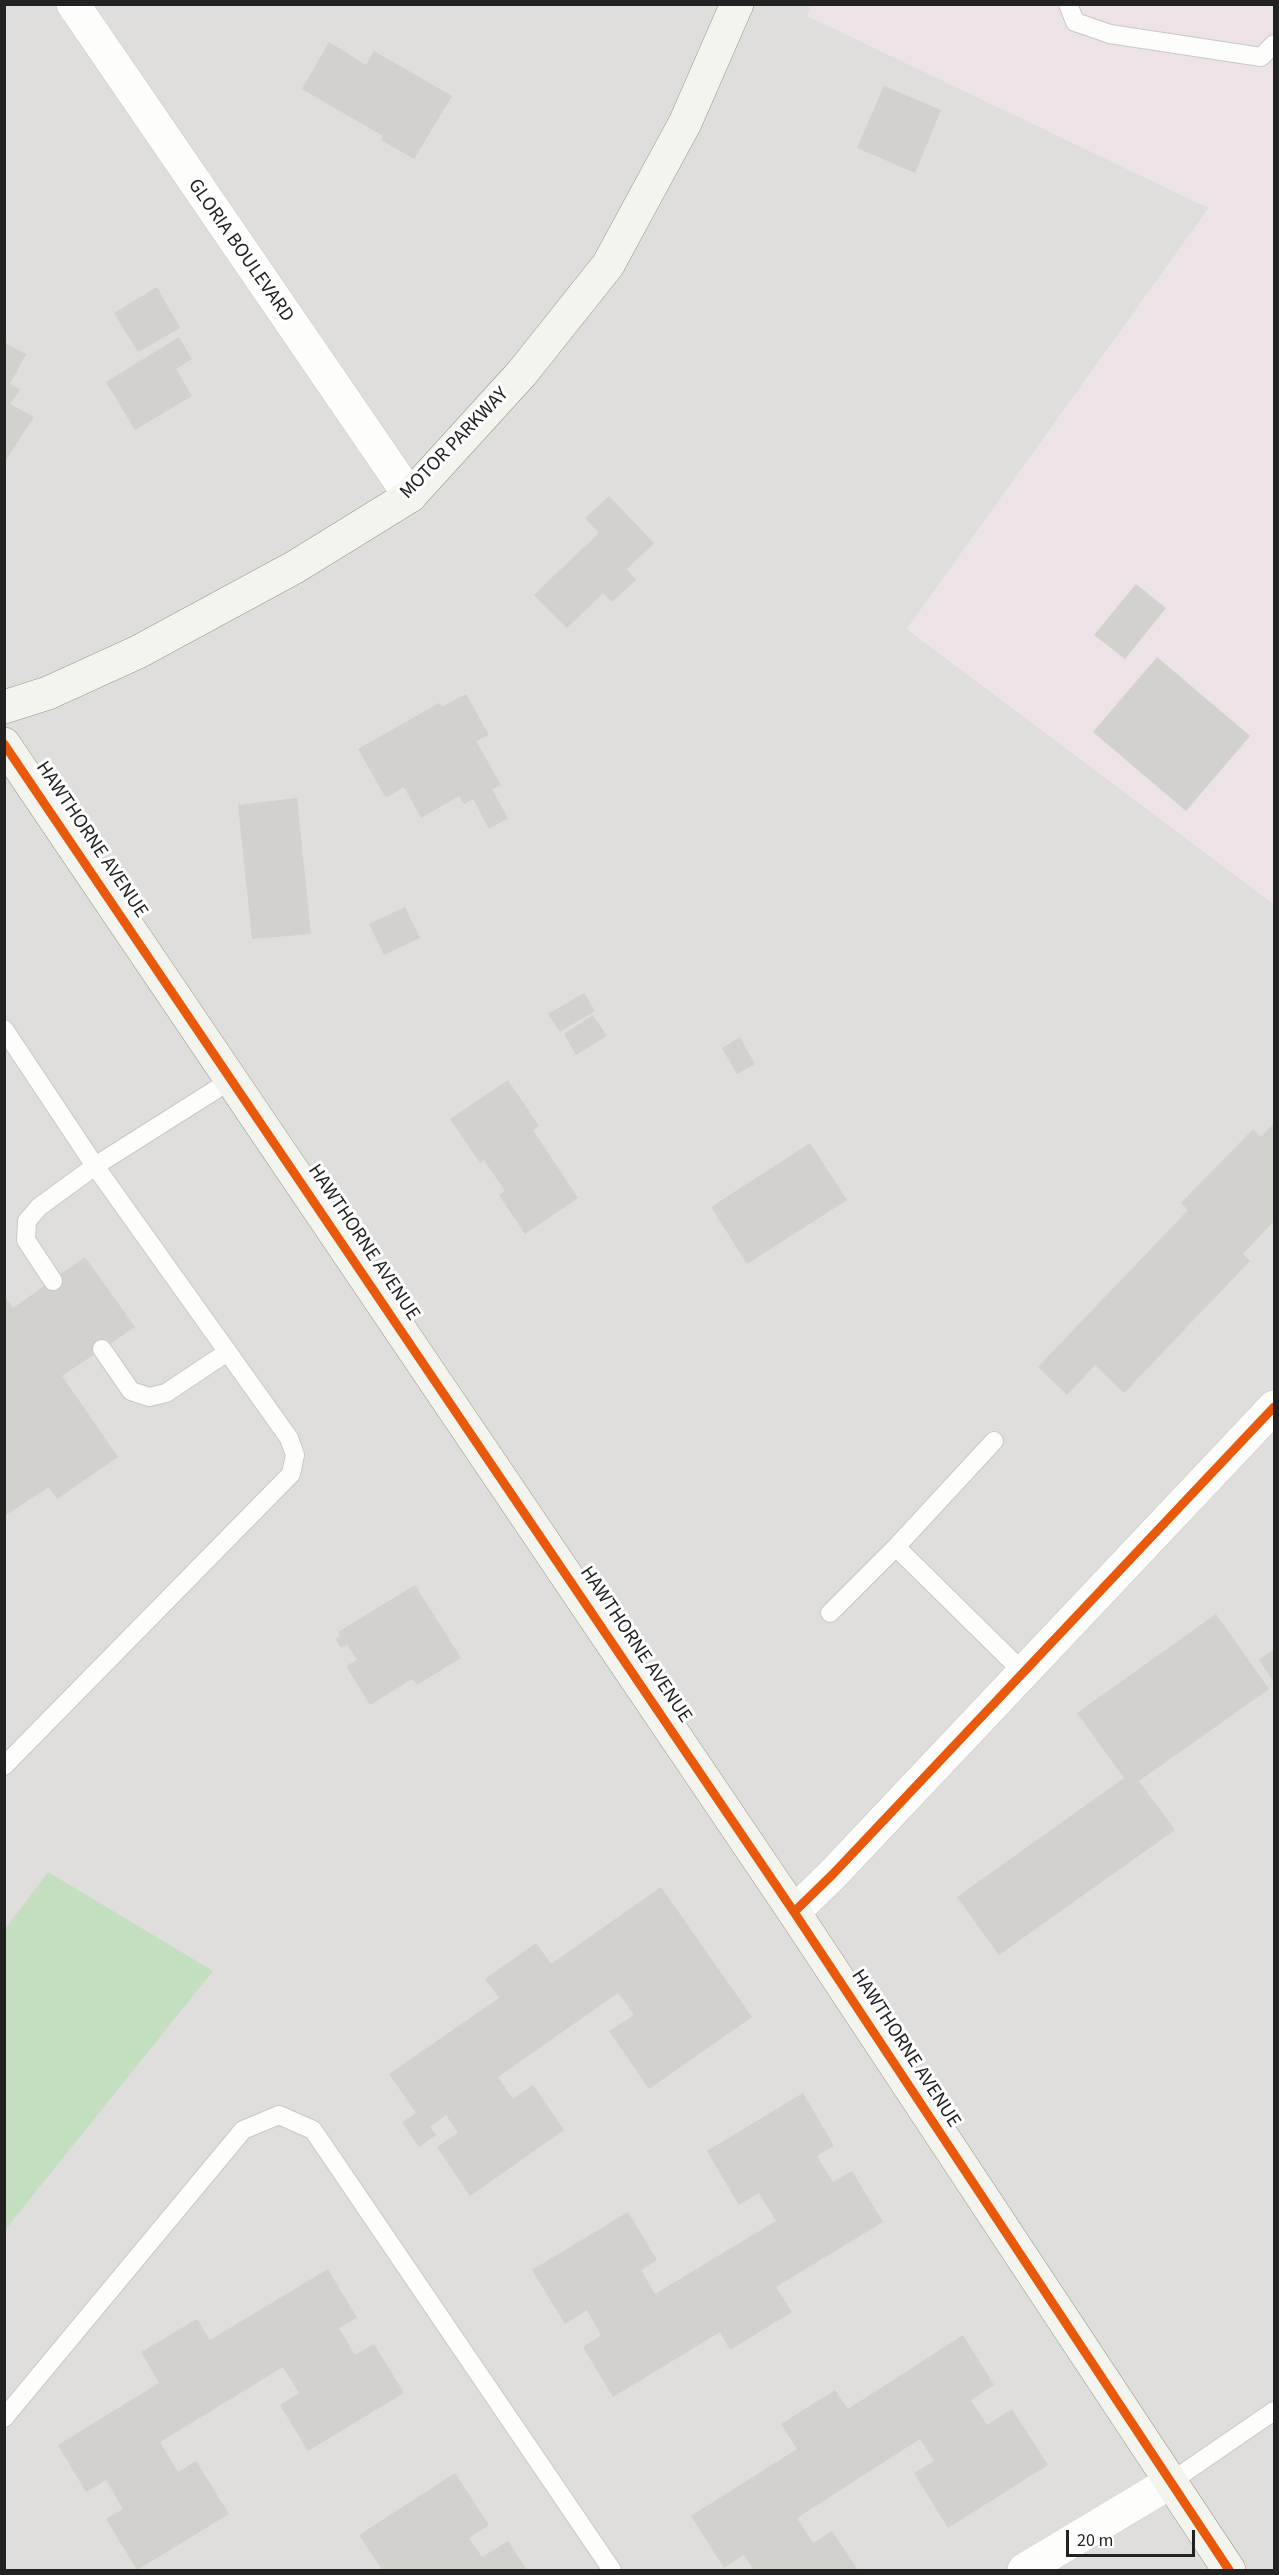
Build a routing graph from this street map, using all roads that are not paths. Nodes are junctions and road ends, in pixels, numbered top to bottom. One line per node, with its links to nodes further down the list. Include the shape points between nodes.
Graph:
1 (73, 4): 5 (street, GLORIA BOULEVARD)
2 (736, 4): 5 (street, MOTOR PARKWAY, via 685,123 608,265 522,373)
3 (1068, 4): 4 (lane, via 1075,22 1110,34 1261,57)
4 (1275, 44)
5 (410, 495): 6 (street, MOTOR PARKWAY, via 286,573 148,647 48,693)
6 (4, 708)
7 (4, 744): 9 (street, HAWTHORNE AVENUE)
8 (4, 1029): 10 (lane)
9 (231, 1080): 10 (lane); 20 (street, HAWTHORNE AVENUE)
10 (95, 1166): 11 (lane, via 39,1207 27,1221 26,1240); 13 (lane)
11 (52, 1281)
12 (102, 1349): 13 (lane, via 131,1391 149,1397 166,1393)
13 (226, 1353): 19 (lane, via 289,1438 295,1455 291,1474)
14 (1275, 1407): 18 (street)
15 (994, 1441): 16 (lane)
16 (896, 1547): 17 (lane); 18 (lane)
17 (830, 1613)
18 (1023, 1672): 20 (street)
19 (4, 1766)
20 (794, 1912): 23 (street, HAWTHORNE AVENUE)
21 (1275, 2410): 23 (lane)
22 (4, 2418): 24 (lane, via 243,2130 279,2115 313,2130)
23 (1169, 2483): 25 (street); 26 (street, HAWTHORNE AVENUE)
24 (612, 2571)
25 (1024, 2571)
26 (1229, 2571)

